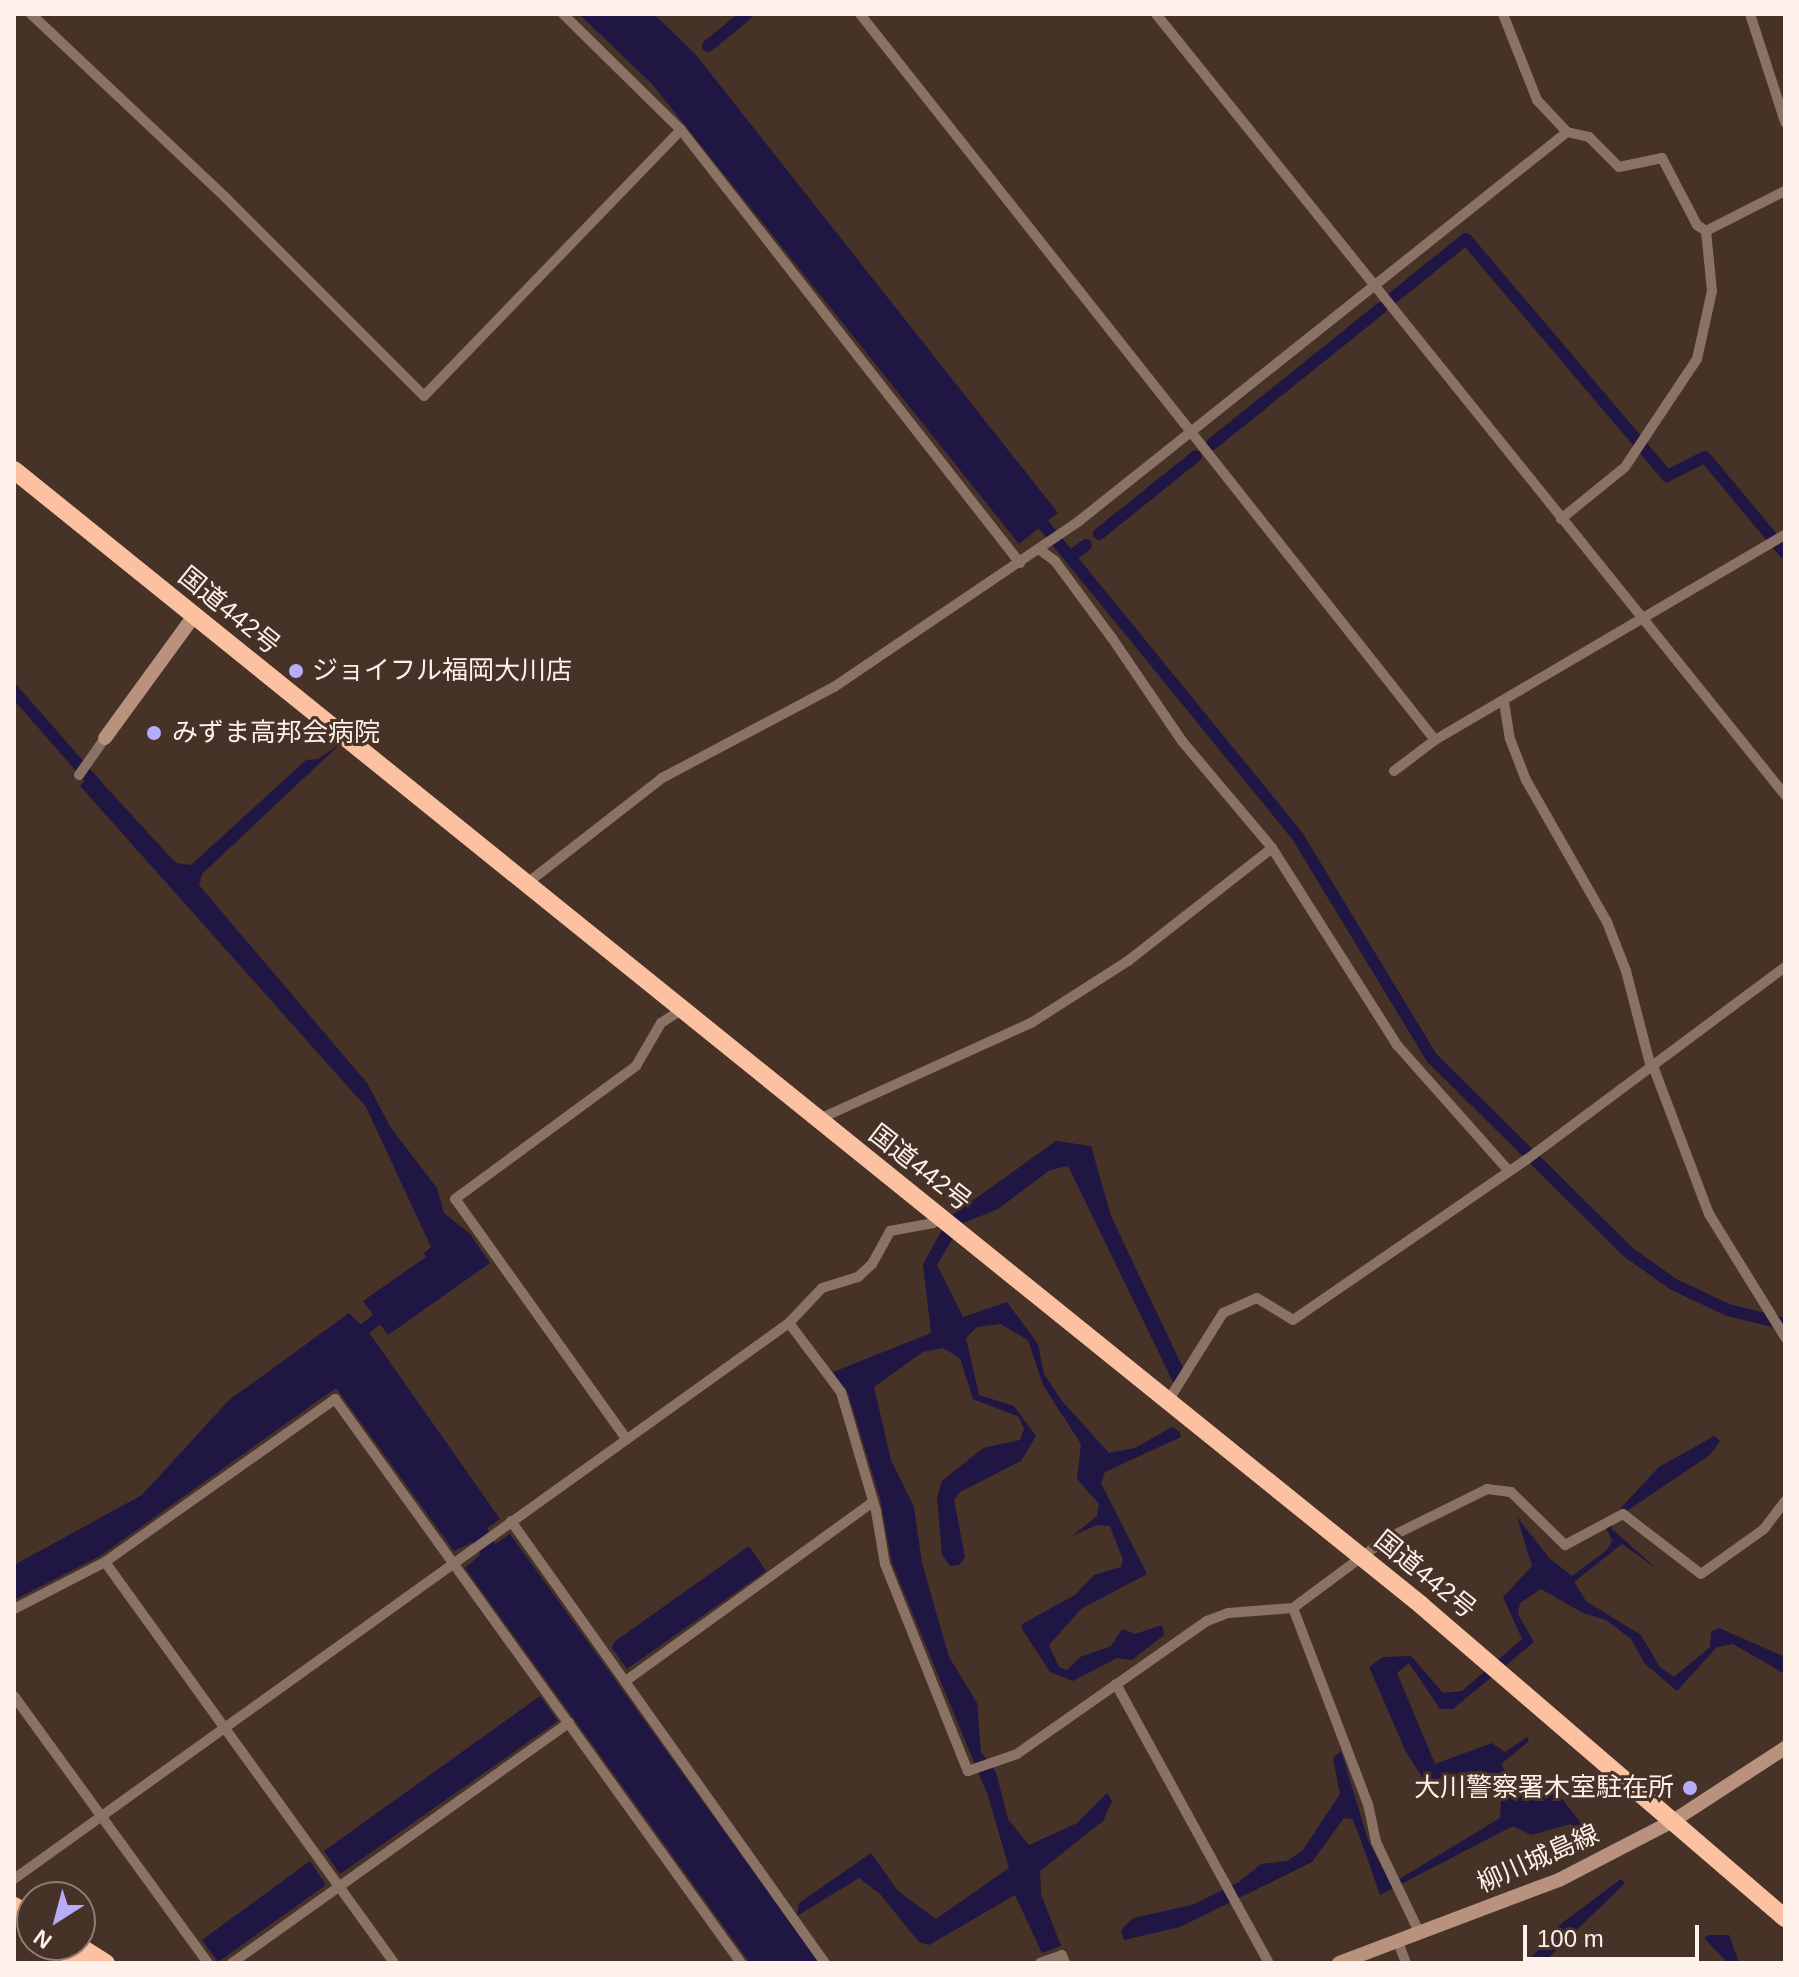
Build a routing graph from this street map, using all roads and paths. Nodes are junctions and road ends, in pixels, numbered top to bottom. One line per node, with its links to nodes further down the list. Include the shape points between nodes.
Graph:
1 (31, 14): 8 (street, via 424,396)
2 (563, 14): 8 (street)
3 (860, 14): 13 (street)
4 (1156, 14): 12 (street)
5 (1503, 14): 9 (street, via 1537,100)
6 (1750, 14): 7 (street)
7 (1785, 122)
8 (681, 130): 18 (street)
9 (1567, 132): 11 (street, via 1589,137 1619,167 1662,158 1697,225); 12 (street)
10 (1785, 191): 11 (street)
11 (1706, 231): 15 (street, via 1712,291 1697,359 1633,457)
12 (1373, 287): 13 (street); 15 (street)
13 (1190, 433): 17 (street); 23 (street)
14 (14, 470): 19 (highway, 国道442号)
15 (1561, 519): 20 (street)
16 (1784, 536): 20 (street)
17 (1041, 548): 18 (street); 27 (street, via 1112,638 1182,741)
18 (1020, 563): 28 (street, via 790,713 662,778)
19 (194, 616): 22 (main road); 28 (highway, 国道442号)
20 (1644, 621): 21 (street); 26 (street)
21 (1504, 702): 23 (street); 31 (street, via 1510,739 1526,780 1607,922)
22 (105, 738): 25 (street)
23 (1435, 740): 24 (street)
24 (1394, 771)
25 (79, 775)
26 (1785, 795)
27 (1272, 848): 32 (street, via 1128,961 1031,1023); 33 (street, via 1397,1045)
28 (526, 884): 30 (highway, 国道442号)
29 (1785, 967): 31 (street)
30 (681, 1010): 32 (highway, 国道442号); 38 (street, via 661,1023 636,1066 455,1199)
31 (1652, 1067): 33 (street); 36 (street, via 1709,1214)
32 (817, 1120): 34 (highway, 国道442号)
33 (1507, 1169): 37 (street, via 1293,1320 1257,1298 1223,1313)
34 (942, 1218): 35 (street, via 890,1231 858,1277 822,1288); 37 (highway, 国道442号)
35 (789, 1323): 38 (street); 40 (street, via 841,1392)
36 (1783, 1335)
37 (1168, 1401): 42 (highway, 国道442号)
38 (625, 1437): 41 (street)
39 (1785, 1501): 42 (street, via 1764,1529 1707,1573 1683,1564 1623,1514 1565,1545 1511,1492 1497,1487 1386,1539)
40 (873, 1502): 47 (street); 48 (street, via 885,1564 968,1771 1017,1754)
41 (508, 1524): 43 (street); 47 (street)
42 (1365, 1559): 45 (street); 54 (highway, 国道442号)
43 (457, 1561): 44 (street, via 335,1399); 50 (street); 51 (street)
44 (105, 1562): 46 (street); 51 (street)
45 (1293, 1608): 48 (street, via 1228,1613 1207,1621); 58 (street, via 1368,1804 1376,1842)
46 (14, 1609)
47 (627, 1680): 64 (street)
48 (1116, 1684): 67 (street)
49 (14, 1696): 53 (street)
50 (569, 1723): 56 (street); 63 (street)
51 (224, 1726): 53 (street); 56 (street)
52 (1785, 1748): 54 (main road, 柳川城島線)
53 (101, 1815): 55 (street); 60 (street)
54 (1673, 1821): 57 (highway, 国道442号); 58 (main road, 柳川城島線, via 1559,1880)
55 (14, 1879)
56 (338, 1886): 61 (street); 62 (street)
57 (1785, 1918)
58 (1420, 1934): 59 (main road, 柳川城島線)
59 (1398, 1942): 68 (main road, 柳川城島線); 69 (street)
60 (208, 1963)
61 (232, 1963)
62 (394, 1963)
63 (741, 1963)
64 (825, 1963)
65 (1040, 1963): 66 (street, via 1062,1955)
66 (1065, 1963)
67 (1269, 1963)
68 (1339, 1963)
69 (1406, 1963)

